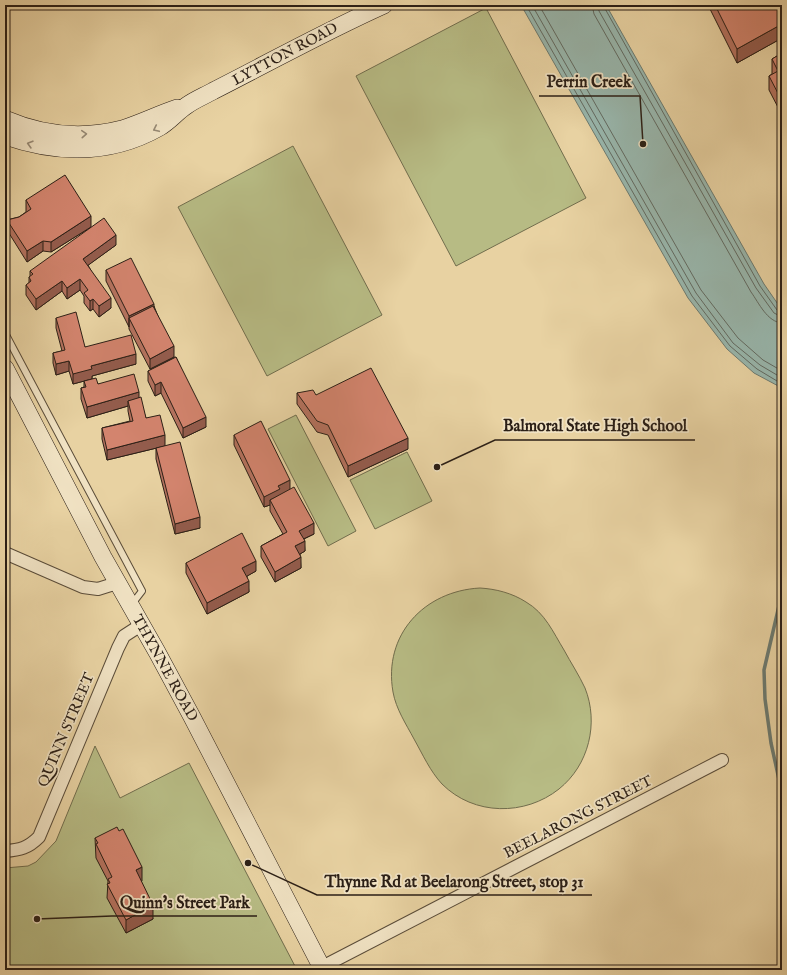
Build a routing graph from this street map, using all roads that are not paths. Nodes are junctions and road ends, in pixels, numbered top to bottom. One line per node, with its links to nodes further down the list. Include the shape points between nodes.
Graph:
1 (384, 5): 2 (main road, LYTTON ROAD, via 348,21)
2 (187, 105): 3 (main road, LYTTON ROAD, one-way to 2, via 46,132 70,135 124,128); 4 (main road, LYTTON ROAD, one-way to 4, via 161,126 124,142 101,147 80,150 52,149)
3 (5, 119)
4 (5, 136)
5 (5, 333): 9 (lane, via 142,591)
6 (5, 368): 8 (main road, THYNNE ROAD)
7 (5, 553): 8 (street, via 83,587 98,590)
8 (117, 583): 9 (main road, THYNNE ROAD)
9 (130, 607): 10 (main road, THYNNE ROAD)
10 (141, 625): 12 (street, QUINN STREET, via 124,636 120,644 38,837 22,850); 13 (main road, THYNNE ROAD, via 192,717)
11 (722, 760): 13 (street, BEELARONG STREET)
12 (5, 851)
13 (322, 969)

